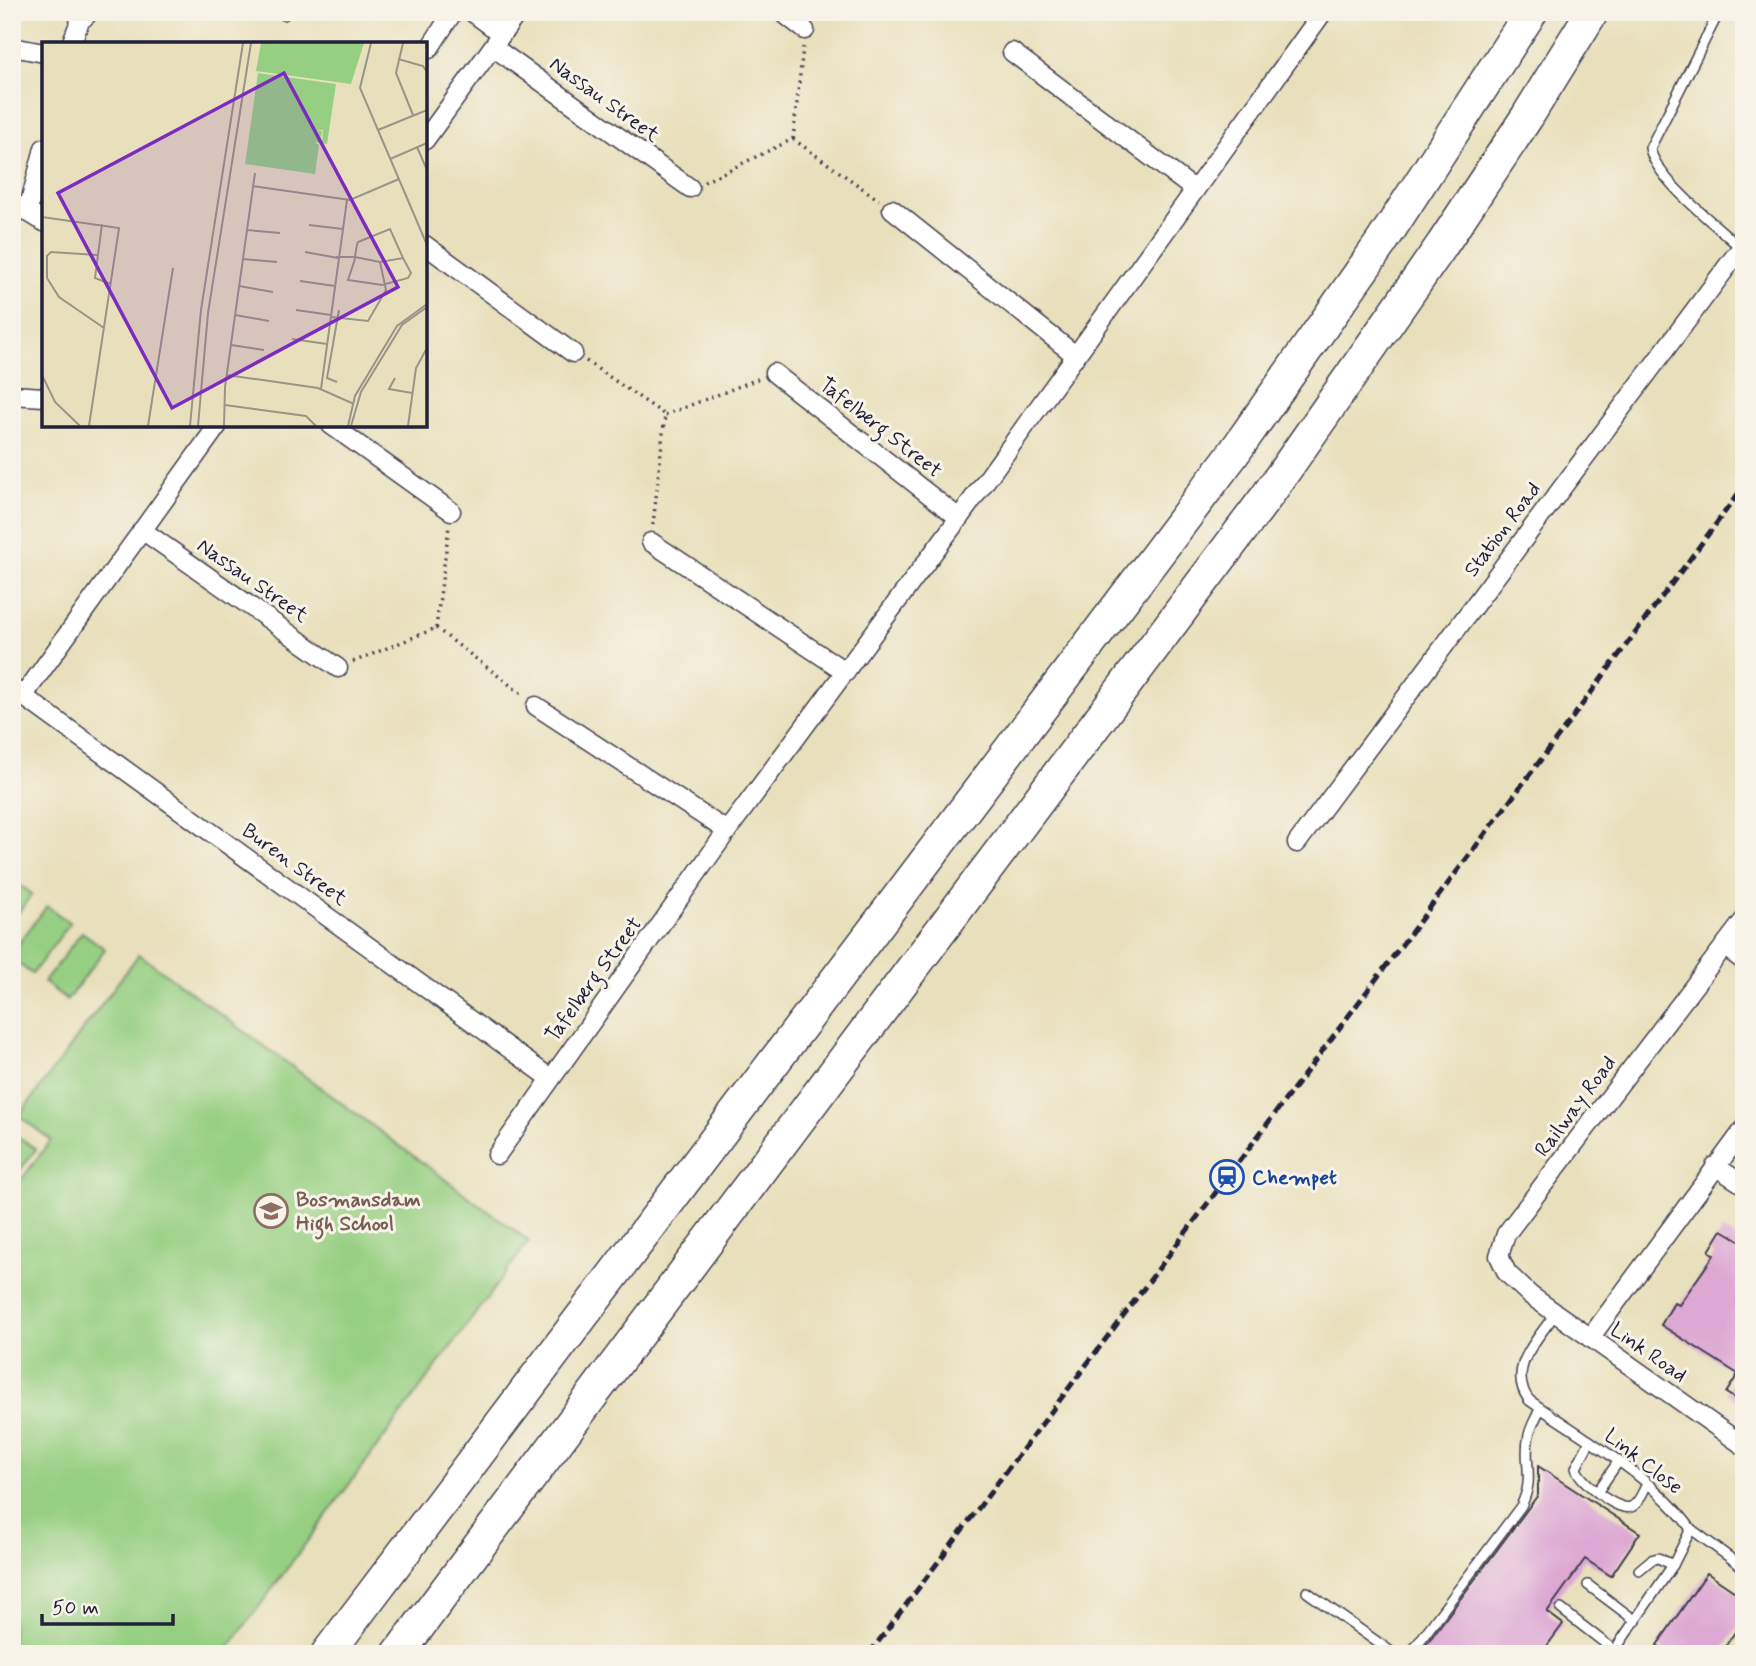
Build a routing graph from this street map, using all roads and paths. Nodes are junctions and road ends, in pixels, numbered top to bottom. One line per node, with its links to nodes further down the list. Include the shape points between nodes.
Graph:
1 (90, 12): 12 (street, via 80,21)
2 (453, 12): 14 (street)
3 (472, 12): 11 (street, Nassau Street)
4 (518, 12): 11 (street)
5 (782, 12): 10 (street)
6 (1531, 12): 72 (highway, via 1381,243 1229,460)
7 (1592, 12): 73 (highway, via 1442,244 1267,496)
8 (1719, 12): 26 (lane, via 1650,148 1666,178)
9 (1315, 15): 21 (street, Tafelberg Street)
10 (805, 30): 18 (path)
11 (498, 41): 17 (street); 20 (street, Nassau Street)
12 (72, 42)
13 (12, 47): 16 (street)
14 (429, 50)
15 (1012, 52): 21 (street)
16 (42, 53)
17 (427, 137)
18 (793, 139): 20 (path); 23 (path)
19 (42, 153): 22 (street)
20 (690, 188)
21 (1195, 190): 28 (street, Tafelberg Street)
22 (20, 206): 24 (street)
23 (892, 209): 28 (street)
24 (42, 221)
25 (427, 246): 27 (street)
26 (1742, 246): 45 (street, Station Road)
27 (573, 353): 32 (path)
28 (1075, 355): 36 (street, Tafelberg Street)
29 (774, 373): 32 (path); 36 (street, Tafelberg Street)
30 (12, 395): 31 (street)
31 (42, 397)
32 (665, 415): 38 (path)
33 (217, 427): 37 (street)
34 (334, 427): 35 (street)
35 (451, 511): 39 (path)
36 (959, 518): 41 (street, Tafelberg Street)
37 (142, 530): 40 (street, Nassau Street); 42 (street)
38 (651, 542): 41 (street)
39 (436, 628): 40 (path); 43 (path)
40 (338, 668)
41 (846, 672): 44 (street, Tafelberg Street)
42 (18, 691): 49 (street, Buren Street)
43 (536, 706): 44 (street)
44 (727, 831): 49 (street, Tafelberg Street)
45 (1297, 843)
46 (1744, 920): 47 (street, Railway Road)
47 (1724, 946): 48 (street); 54 (street, Railway Road, via 1506,1234 1499,1256 1507,1273)
48 (1744, 961)
49 (550, 1078): 51 (street, Tafelberg Street)
50 (1744, 1129): 52 (street)
51 (497, 1155)
52 (1714, 1166): 53 (street); 56 (street)
53 (1744, 1185)
54 (1530, 1295): 55 (street, Link Road)
55 (1555, 1314): 56 (street, Link Road); 57 (lane, Link Close, via 1520,1366 1523,1392)
56 (1590, 1338): 59 (street, Link Road)
57 (1541, 1409): 58 (lane, Link Close); 75 (lane, via 1528,1438 1527,1495)
58 (1590, 1441): 60 (lane, Link Close); 62 (lane, via 1576,1468 1581,1479)
59 (1744, 1446)
60 (1618, 1462): 61 (lane, Link Close); 62 (lane)
61 (1647, 1484): 62 (lane, via 1629,1508 1619,1507); 63 (lane, Link Close)
62 (1598, 1491)
63 (1691, 1529): 64 (lane); 65 (lane, Link Close)
64 (1673, 1565): 66 (lane, via 1658,1558); 70 (lane)
65 (1744, 1567)
66 (1639, 1570)
67 (1588, 1585): 70 (lane)
68 (1307, 1592): 74 (lane)
69 (1561, 1609): 71 (lane)
70 (1636, 1620): 71 (lane)
71 (1613, 1652)
72 (327, 1654)
73 (398, 1654)
74 (1394, 1654)
75 (1409, 1654)

